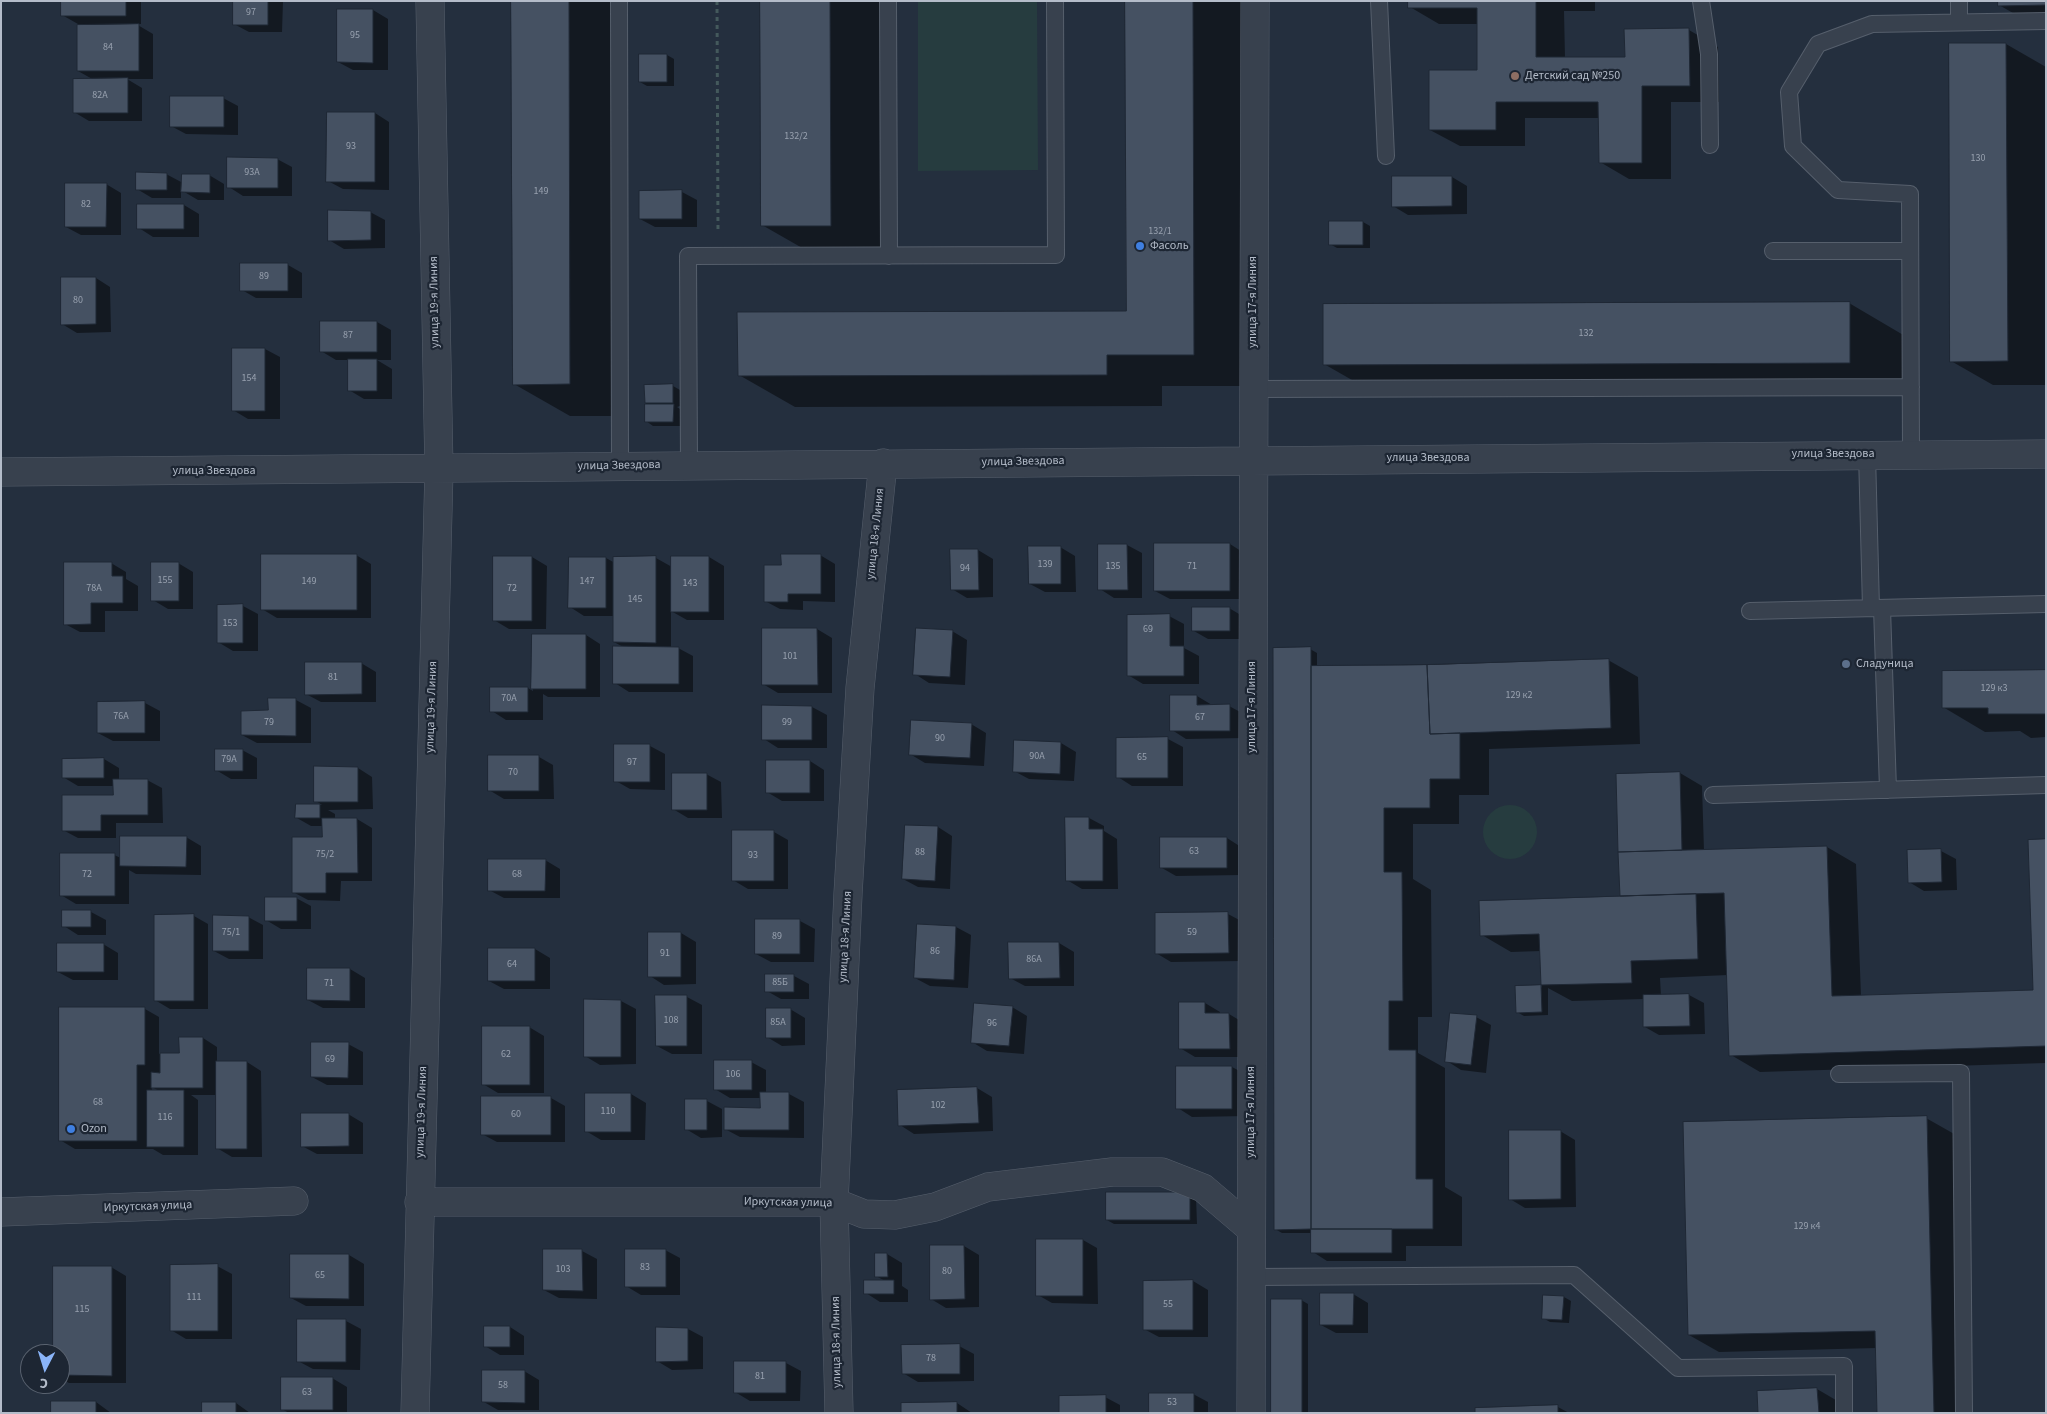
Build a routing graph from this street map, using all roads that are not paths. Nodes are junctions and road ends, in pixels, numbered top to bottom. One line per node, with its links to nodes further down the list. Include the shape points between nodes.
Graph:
1 (430, 1): 25 (street, улица 19-я Линия)
2 (618, 1): 24 (lane)
3 (888, 1): 15 (lane)
4 (1055, 1): 15 (lane, via 1056,255)
5 (1255, 1): 17 (street, улица 17-я Линия)
6 (1379, 1): 12 (lane)
7 (1701, 1): 11 (lane, via 1709,54)
8 (1959, 1): 9 (lane)
9 (1959, 21): 10 (lane); 13 (lane, via 1872,24 1818,44 1789,92 1793,146 1838,190 1910,194)
10 (2046, 21)
11 (1710, 145)
12 (1386, 156)
13 (1910, 250): 14 (lane); 16 (lane)
14 (1774, 251)
15 (889, 256): 23 (lane, via 688,256)
16 (1911, 387): 17 (lane); 19 (lane)
17 (1253, 389): 21 (street, улица 17-я Линия)
18 (1867, 454): 19 (street, улица Звездова); 21 (street, улица Звездова); 28 (lane)
19 (1911, 454): 20 (street, улица Звездова)
20 (2046, 454)
21 (1253, 459): 22 (street, улица Звездова); 38 (street, улица 17-я Линия)
22 (884, 463): 23 (street, улица Звездова); 36 (street, улица 18-я Линия, via 860,688)
23 (689, 465): 24 (street, улица Звездова)
24 (620, 466): 25 (street, улица Звездова)
25 (439, 470): 26 (street, улица Звездова); 35 (street, улица 19-я Линия)
26 (1, 472)
27 (2046, 604): 28 (lane)
28 (1877, 608): 29 (lane); 31 (lane)
29 (1750, 611)
30 (2046, 785): 31 (lane)
31 (1888, 790): 32 (lane)
32 (1713, 795)
33 (1839, 1074): 44 (lane, via 1961,1073)
34 (294, 1201): 37 (street, Иркутская улица)
35 (419, 1202): 36 (street, Иркутская улица); 40 (street, улица 19-я Линия)
36 (834, 1202): 38 (street, Иркутская улица, via 864,1214 895,1215 935,1207 988,1186 1112,1172 1162,1172 1203,1188); 41 (street, улица 18-я Линия)
37 (1, 1212)
38 (1251, 1229): 39 (street, улица 17-я Линия)
39 (1251, 1277): 42 (street, улица 17-я Линия); 43 (lane, via 1574,1275 1678,1368 1844,1366)
40 (415, 1413)
41 (839, 1413)
42 (1251, 1413)
43 (1844, 1413)
44 (1964, 1413)

